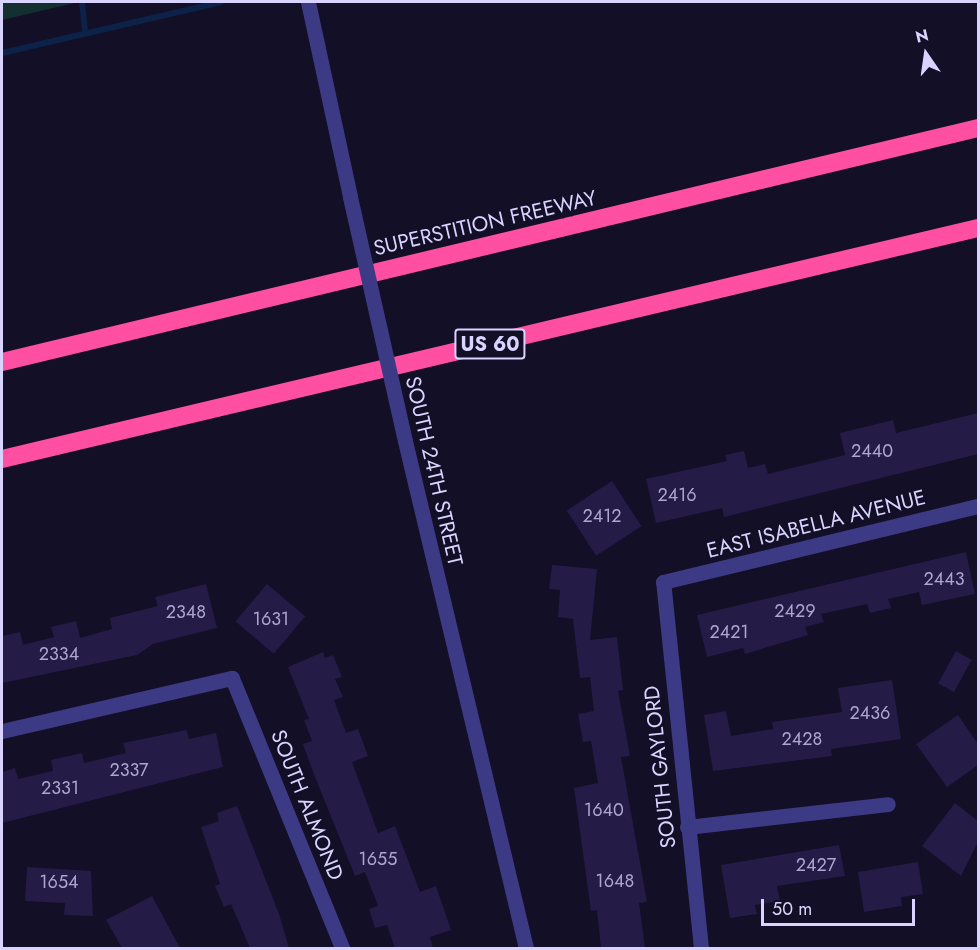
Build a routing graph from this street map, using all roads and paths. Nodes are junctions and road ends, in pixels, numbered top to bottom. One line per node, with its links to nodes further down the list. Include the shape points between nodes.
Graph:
1 (308, 2): 12 (street, SOUTH 24TH STREET, bridge, via 405,441)
2 (978, 128): 4 (highway, SUPERSTITION FREEWAY)
3 (978, 228): 5 (highway, US 60)
4 (2, 362)
5 (2, 459)
6 (978, 506): 7 (street, EAST ISABELLA AVENUE)
7 (663, 582): 10 (street, SOUTH GAYLORD)
8 (2, 731): 11 (street, SOUTH ALMOND, via 232,678)
9 (888, 804): 10 (street)
10 (687, 827): 13 (street, SOUTH GAYLORD)
11 (342, 948)
12 (526, 948)
13 (700, 948)

